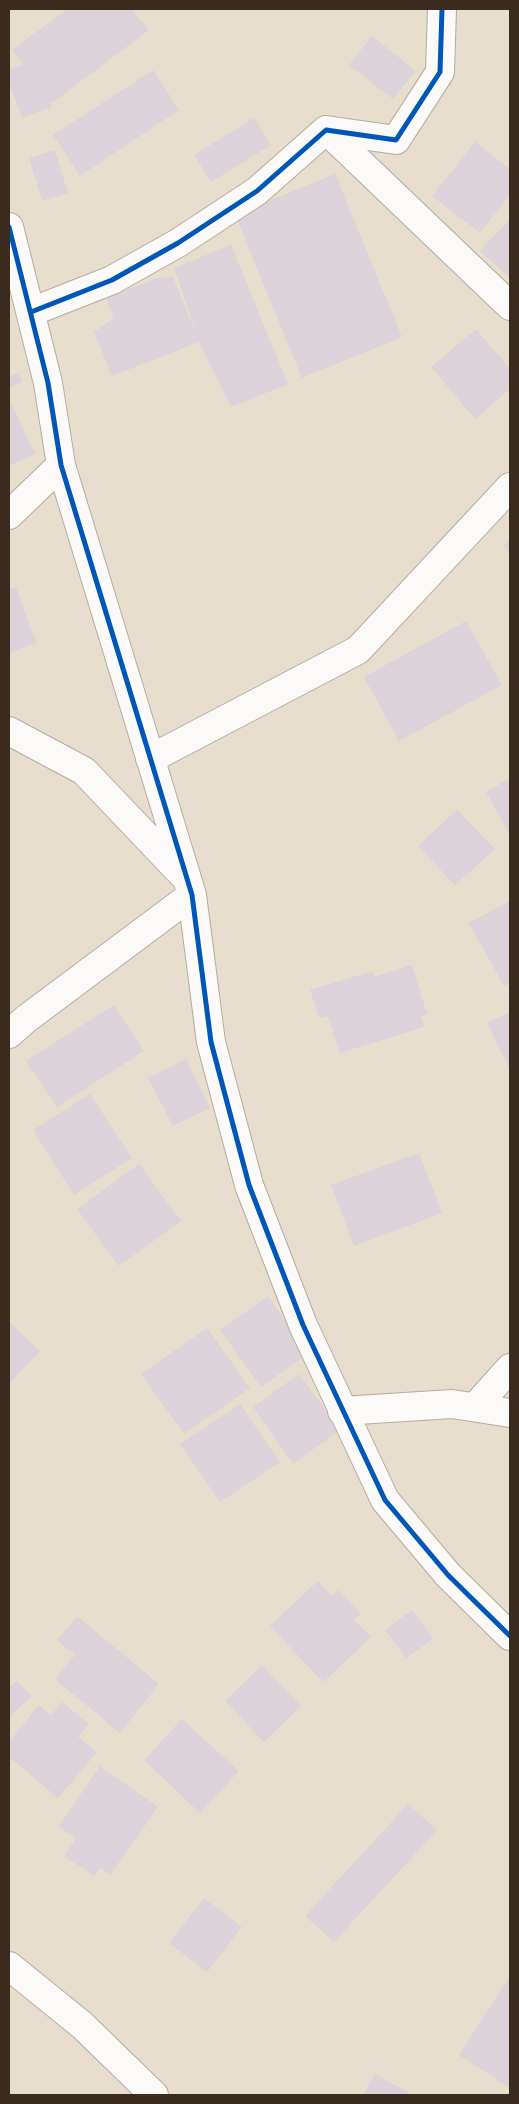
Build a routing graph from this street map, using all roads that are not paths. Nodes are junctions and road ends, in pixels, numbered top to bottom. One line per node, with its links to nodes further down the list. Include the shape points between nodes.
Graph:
1 (442, 9): 2 (street, via 440,72 396,140)
2 (326, 130): 4 (street); 5 (street, via 257,191 178,243 112,280)
3 (9, 227): 5 (street)
4 (510, 306)
5 (31, 312): 6 (street, via 48,383)
6 (61, 465): 8 (street); 10 (street)
7 (510, 487): 10 (street, via 358,650)
8 (9, 516)
9 (9, 731): 11 (street, via 84,771)
10 (150, 759): 11 (street)
11 (189, 887): 12 (street); 15 (street, via 211,1042 250,1185 303,1325)
12 (9, 1034)
13 (510, 1368): 14 (street)
14 (475, 1407): 15 (street, via 452,1404); 16 (street)
15 (342, 1411): 17 (street, via 385,1500 448,1575)
16 (510, 1413)
17 (510, 1636)
18 (9, 1966): 19 (street, via 82,2025)
19 (154, 2095)

